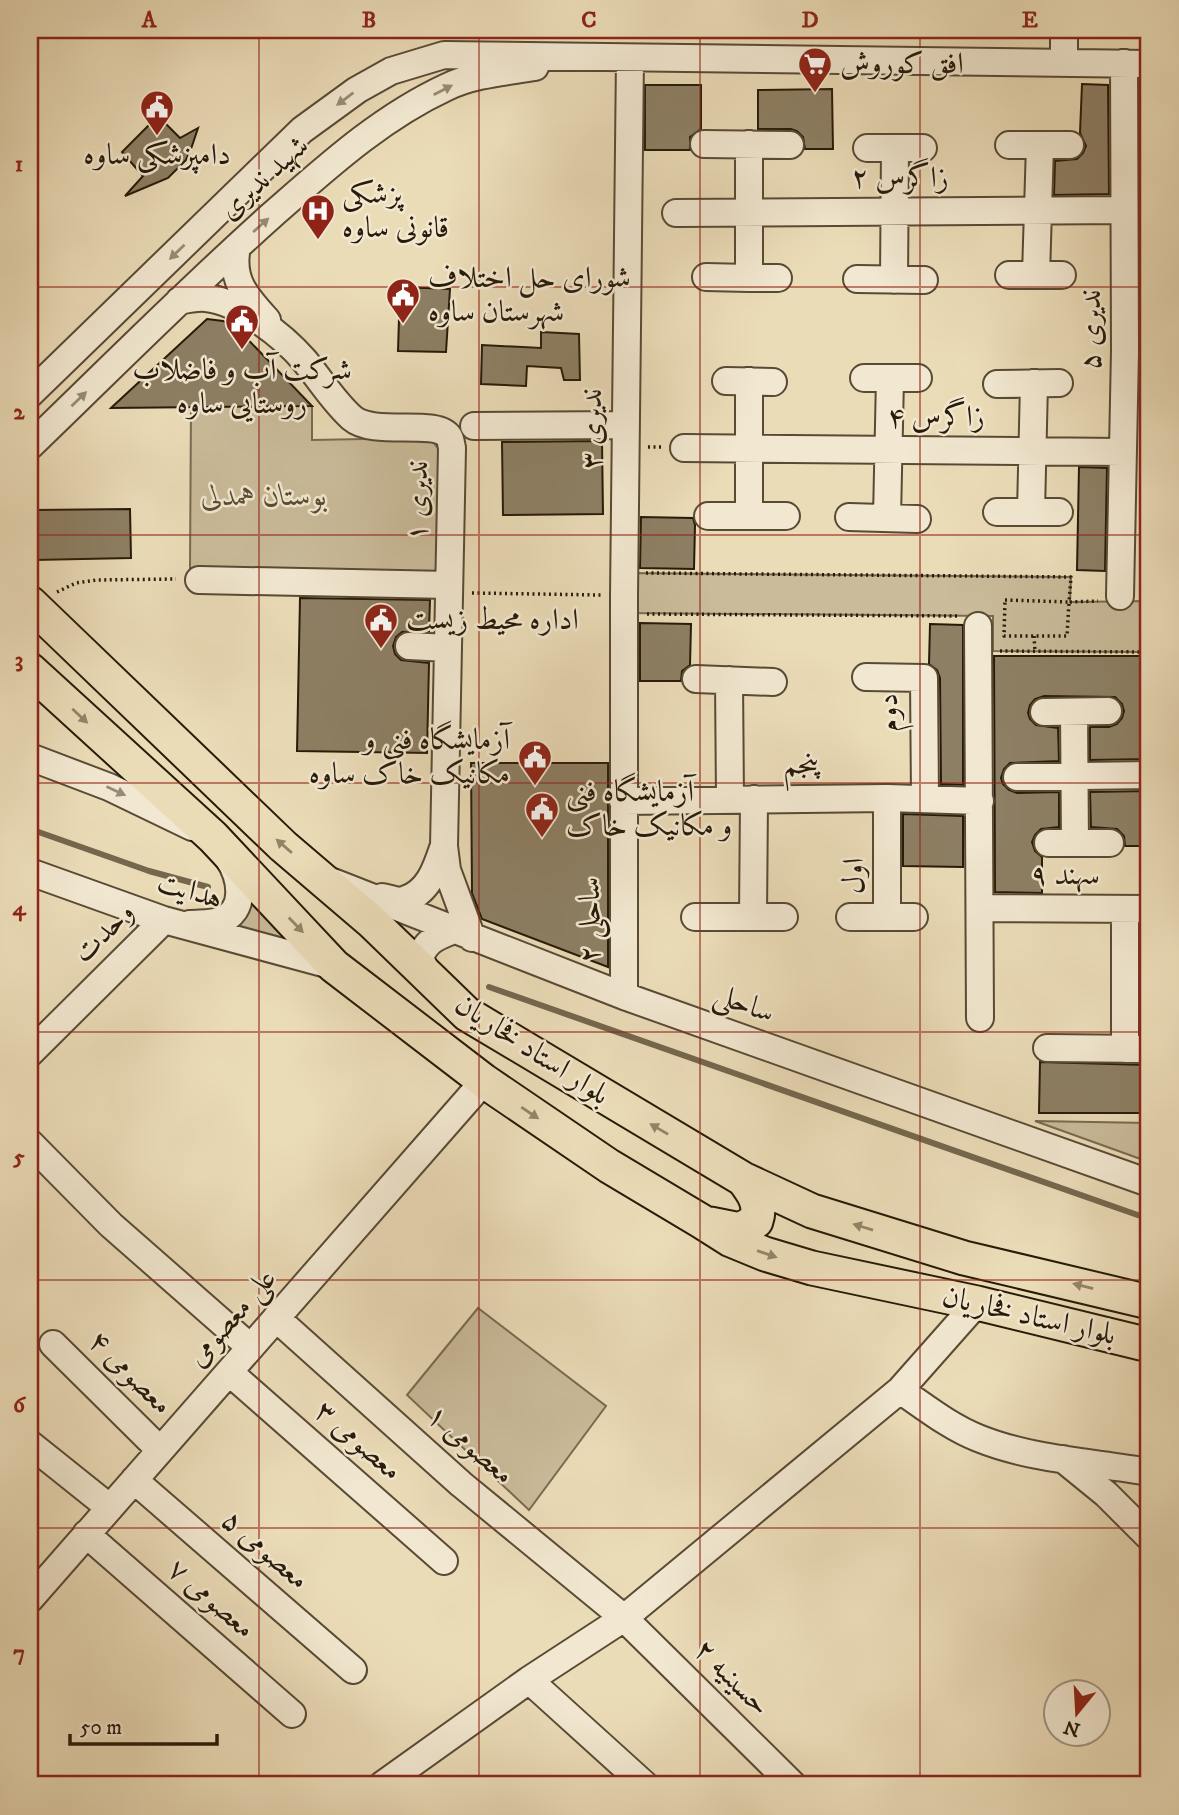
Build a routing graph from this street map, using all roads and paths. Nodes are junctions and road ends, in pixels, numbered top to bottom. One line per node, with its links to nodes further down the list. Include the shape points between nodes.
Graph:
1 (1065, 30): 4 (street)
2 (599, 57): 3 (street, شهید ندیری); 20 (street, شهید ندیری, one-way to 2, via 375,128 447,87 475,77); 36 (street, شهید ندیری, one-way to 36, via 443,55 391,71 357,90 302,130)
3 (629, 58): 4 (street, شهید ندیری); 38 (street, ندیری ۳)
4 (1064, 63): 5 (street, شهید ندیری)
5 (1137, 64): 15 (street, ندیری ۵)
6 (704, 144): 7 (street)
7 (749, 144): 8 (street); 19 (street)
8 (790, 145)
9 (1009, 145): 10 (street)
10 (1040, 145): 11 (street); 16 (street)
11 (1070, 145)
12 (867, 148): 14 (street)
13 (923, 148): 14 (street)
14 (895, 149): 17 (street)
15 (1124, 209): 16 (street, زاگرس ۲); 30 (street, ندیری ۵)
16 (1038, 211): 17 (street, زاگرس ۲); 21 (street, via 1049,275)
17 (895, 212): 19 (street, زاگرس ۲); 26 (street)
18 (676, 213): 19 (street, زاگرس ۲)
19 (749, 213): 23 (street)
20 (237, 247): 28 (street, شهید ندیری); 29 (street, via 237,279)
21 (1009, 275)
22 (706, 277): 23 (street)
23 (749, 278): 24 (street)
24 (778, 278)
25 (857, 279): 26 (street)
26 (894, 279): 27 (street)
27 (924, 280)
28 (179, 301): 29 (street, ندیری ۱, via 218,301); 39 (street, شهید ندیری, one-way to 28)
29 (279, 335): 55 (street, ندیری ۱, via 356,422 372,427 427,428 449,437)
30 (1137, 351): 44 (street, ندیری ۵)
31 (864, 378): 32 (street)
32 (890, 378): 33 (street); 42 (street)
33 (918, 378)
34 (749, 381): 41 (street)
35 (997, 384): 43 (street, via 1046,383)
36 (30, 394)
37 (474, 426): 38 (street)
38 (625, 435): 40 (path); 56 (street, ندیری ۳)
39 (30, 446)
40 (684, 447): 41 (street, زاگرس ۴)
41 (749, 448): 42 (street, زاگرس ۴); 48 (street)
42 (889, 450): 43 (street, زاگرس ۴); 52 (street)
43 (1033, 451): 44 (street, زاگرس ۴); 46 (street)
44 (1123, 452): 57 (street, ندیری ۵)
45 (997, 512): 46 (street)
46 (1031, 512): 47 (street)
47 (1059, 512)
48 (748, 515): 49 (street); 50 (street)
49 (708, 516)
50 (786, 516)
51 (849, 517): 52 (street)
52 (887, 518): 53 (street)
53 (917, 519)
54 (199, 580): 55 (street); 59 (path, via 76,583)
55 (449, 589): 56 (path); 63 (street, ندیری ۱)
56 (624, 594): 58 (path, via 1070,576); 60 (path); 82 (street, ندیری ۳)
57 (1115, 598): 58 (path)
58 (1069, 602): 61 (path, via 1067,636); 61 (path, via 1005,600 1004,636)
59 (33, 606): 90 (main road, بلوار استاد فخاریان, one-way to 59)
60 (972, 621): 83 (street)
61 (1034, 636): 65 (path)
62 (409, 646): 63 (street)
63 (447, 648): 88 (street, ندیری ۱)
64 (993, 651): 65 (path)
65 (1035, 651): 66 (path)
66 (1149, 652)
67 (30, 670): 87 (main road, بلوار استاد فخاریان, one-way to 87)
68 (866, 677): 80 (street, دوم, via 924,678)
69 (696, 679): 70 (street)
70 (729, 680): 71 (street); 81 (street)
71 (773, 682)
72 (1108, 711): 74 (street)
73 (1044, 712): 74 (street)
74 (1073, 712): 76 (street)
75 (30, 757): 87 (street, one-way to 87, via 109,787)
76 (1075, 775): 77 (street); 78 (street); 85 (street)
77 (1149, 775)
78 (1017, 777)
79 (887, 798): 80 (street, پنجم); 81 (street, پنجم); 98 (street, اول)
80 (925, 798): 83 (street, پنجم)
81 (742, 799): 82 (street, پنجم); 95 (street)
82 (622, 801): 104 (street, ساحلی ۲)
83 (980, 801): 92 (street)
84 (1048, 843): 85 (street)
85 (1075, 843): 86 (street)
86 (1110, 843)
87 (218, 844): 100 (street, via 237,871 241,889 235,911 220,921); 102 (main road, بلوار استاد فخاریان, one-way to 102)
88 (444, 846): 91 (street, via 435,874 419,892 402,901); 101 (street)
89 (30, 872): 100 (street, هدایت)
90 (321, 877): 91 (street, ساحلی); 103 (main road, بلوار استاد فخاریان)
91 (366, 895): 101 (street, ساحلی)
92 (980, 908): 93 (street, سهند ۹); 105 (street)
93 (1137, 909): 107 (street)
94 (695, 917): 95 (street)
95 (753, 917): 96 (street)
96 (784, 917)
97 (850, 917): 98 (street, اول)
98 (887, 917): 99 (street)
99 (914, 917)
100 (173, 922): 102 (street, هدایت); 108 (street, وحدت)
101 (463, 934): 103 (street, via 435,938 423,947 420,958); 104 (street, ساحلی)
102 (334, 966): 109 (main road, بلوار استاد فخاریان)
103 (431, 982): 111 (main road, بلوار استاد فخاریان, one-way to 103, via 467,1014)
104 (624, 996): 112 (street, ساحلی)
105 (980, 1018)
106 (1047, 1048): 107 (street)
107 (1137, 1049)
108 (30, 1053)
109 (484, 1081): 113 (main road, بلوار استاد فخاریان, one-way to 113); 116 (street, علی معصومی)
110 (30, 1143): 119 (street, via 111,1225)
111 (743, 1179): 113 (main road, via 755,1196 756,1221 740,1230); 114 (main road, بلوار استاد فخاریان, one-way to 111, via 964,1258 812,1211)
112 (1149, 1183)
113 (701, 1222): 115 (main road, بلوار استاد فخاریان, one-way to 115, via 731,1240 812,1268)
114 (1149, 1302)
115 (977, 1303): 118 (main road, بلوار استاد فخاریان); 121 (street)
116 (276, 1318): 119 (street, علی معصومی); 132 (street, معصومی ۱, via 461,1484)
117 (53, 1344): 123 (street, معصومی ۴)
118 (1149, 1345)
119 (250, 1347): 120 (street, علی معصومی)
120 (229, 1371): 123 (street, علی معصومی); 130 (street, معصومی ۳)
121 (900, 1390): 124 (street, via 975,1437); 132 (street)
122 (30, 1444): 127 (street)
123 (160, 1450): 126 (street, علی معصومی)
124 (1061, 1458): 125 (street); 129 (street, via 1106,1494)
125 (1149, 1472)
126 (134, 1480): 127 (street, علی معصومی); 133 (street, معصومی ۵)
127 (110, 1508): 128 (street, علی معصومی)
128 (86, 1534): 131 (street, علی معصومی); 135 (street, معصومی ۷)
129 (1149, 1538)
130 (443, 1561)
131 (30, 1599)
132 (624, 1618): 134 (street); 138 (street, حسینیه ۲)
133 (353, 1670)
134 (529, 1680): 136 (street); 137 (street)
135 (292, 1714)
136 (382, 1785)
137 (645, 1785)
138 (793, 1785)

